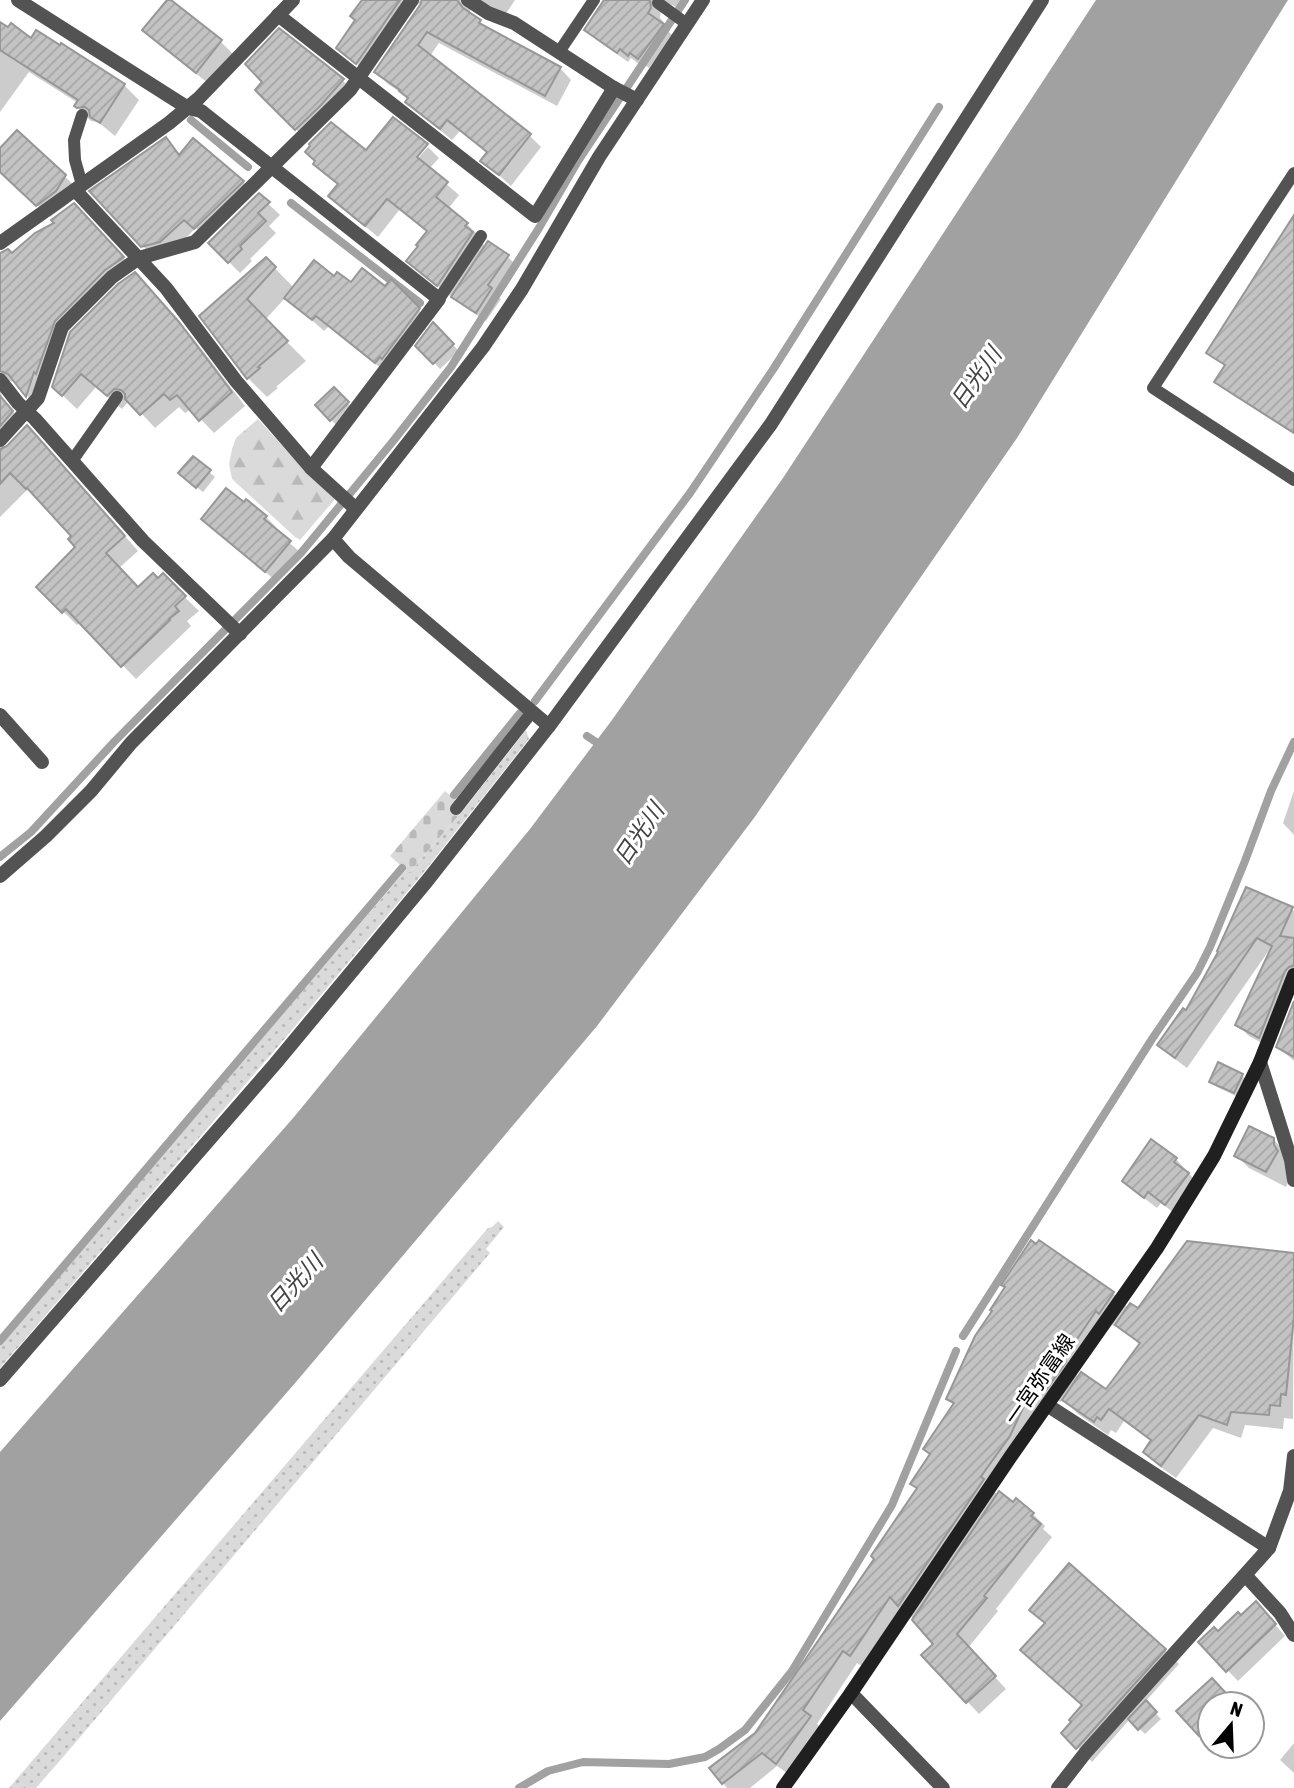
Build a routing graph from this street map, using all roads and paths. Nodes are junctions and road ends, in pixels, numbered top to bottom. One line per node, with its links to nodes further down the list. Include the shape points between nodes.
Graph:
1 (18, 0): 14 (street)
2 (293, 0): 9 (street)
3 (412, 0): 12 (street)
4 (468, 0): 11 (street)
5 (594, 0): 11 (lane)
6 (703, 0): 10 (street)
7 (1042, 0): 35 (street, via 771,424)
8 (658, 3): 10 (lane)
9 (278, 15): 12 (street); 14 (street)
10 (679, 18): 13 (street)
11 (559, 52): 13 (street)
12 (358, 78): 13 (street, via 535,216); 16 (street)
13 (625, 94): 30 (street, via 599,157 483,347)
14 (188, 108): 16 (street, via 201,111); 18 (street)
15 (82, 115): 18 (lane, via 74,140)
16 (272, 167): 21 (street, via 195,242); 22 (street)
17 (1294, 173): 29 (lane, via 1153,388)
18 (78, 188): 20 (street); 21 (street)
19 (481, 236): 22 (lane)
20 (0, 243)
21 (139, 258): 25 (street, via 112,277 62,327 38,398); 28 (street)
22 (439, 299): 28 (street)
23 (0, 380): 25 (street)
24 (117, 397): 27 (lane)
25 (26, 411): 26 (street); 27 (street)
26 (0, 440)
27 (72, 461): 32 (street, via 143,541)
28 (311, 468): 30 (street)
29 (1294, 480)
30 (349, 502): 31 (street)
31 (333, 539): 32 (street); 33 (street, via 349,558)
32 (237, 631): 38 (street, via 92,791)
33 (532, 712): 35 (street); 37 (lane)
34 (0, 715): 36 (street)
35 (550, 726): 42 (street, via 275,1065)
36 (42, 762)
37 (456, 808)
38 (0, 876)
39 (1294, 975): 40 (main road, 一宮弥富線)
40 (1260, 1062): 41 (street); 43 (main road, 一宮弥富線, via 1207,1168)
41 (1294, 1180)
42 (0, 1380)
43 (1047, 1405): 46 (street); 49 (main road, 一宮弥富線)
44 (1294, 1456): 45 (street)
45 (1292, 1492): 46 (street)
46 (1269, 1548): 47 (street)
47 (1245, 1576): 48 (street, via 1280,1612); 52 (street)
48 (1294, 1635)
49 (851, 1693): 50 (main road, 一宮弥富線); 51 (street)
50 (783, 1788)
51 (943, 1788)
52 (1058, 1788)

